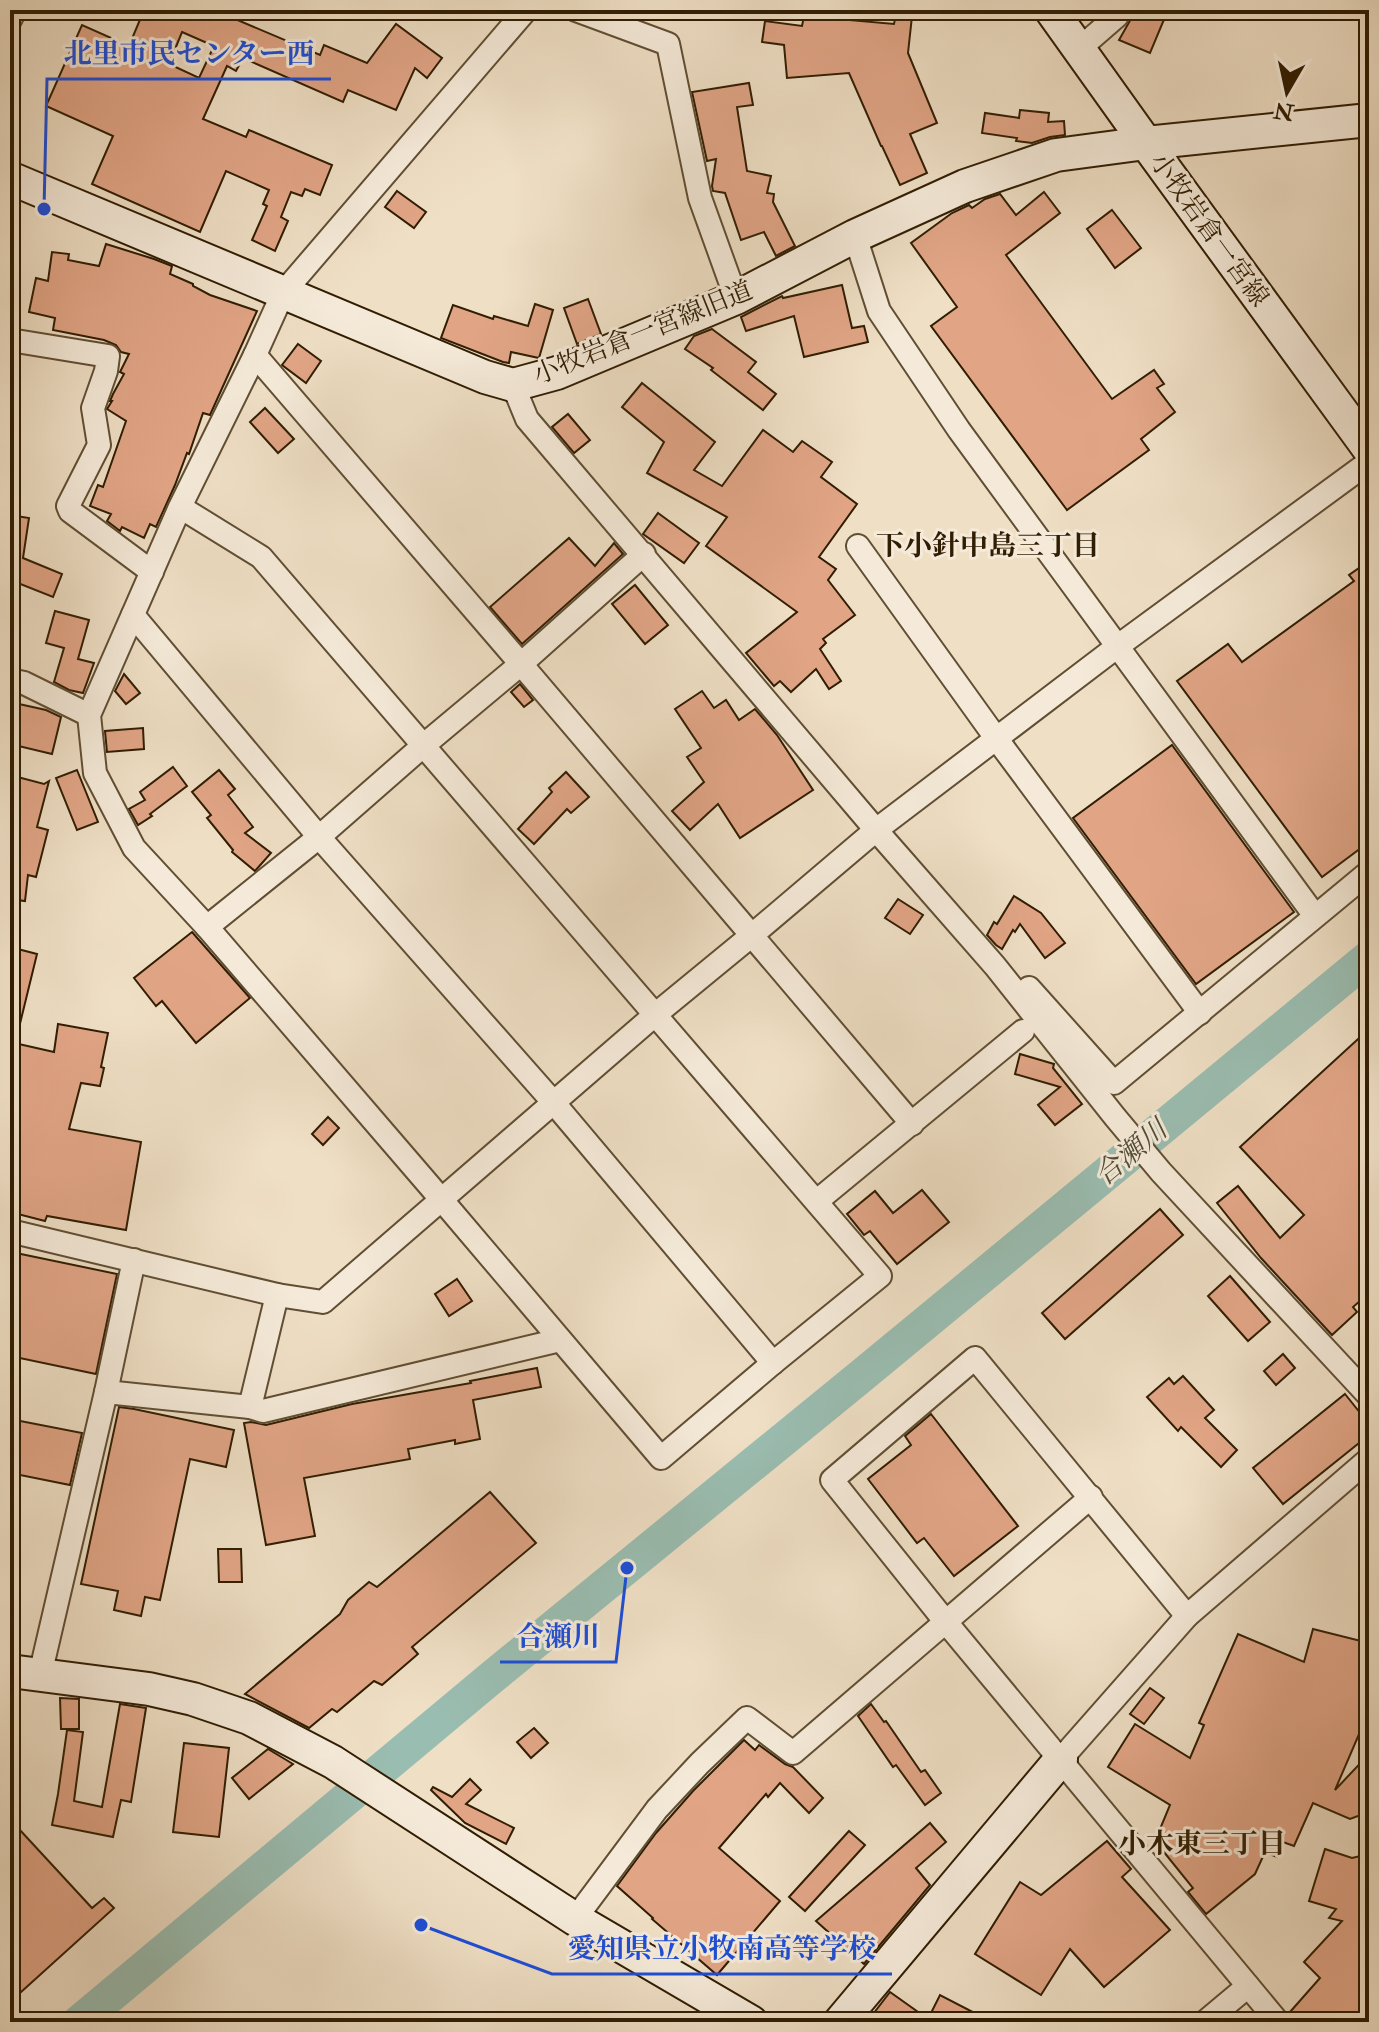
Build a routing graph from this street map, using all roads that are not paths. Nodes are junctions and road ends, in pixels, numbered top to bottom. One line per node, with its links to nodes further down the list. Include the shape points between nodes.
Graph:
1 (15, 10): 6 (street)
2 (526, 10): 12 (street)
3 (576, 10): 13 (street, via 668,44 700,198)
4 (1051, 10): 7 (street, 小牧岩倉一宮線)
5 (1119, 10): 7 (street)
6 (10, 20)
7 (1079, 49): 9 (street, 小牧岩倉一宮線)
8 (1369, 120): 9 (street, 小牧岩倉一宮線旧道)
9 (1146, 143): 11 (street, 小牧岩倉一宮線旧道, via 1056,155 965,186); 17 (street, 小牧岩倉一宮線)
10 (10, 178): 12 (street, 小牧岩倉一宮線旧道)
11 (855, 236): 13 (street, 小牧岩倉一宮線旧道); 24 (street, via 879,311)
12 (283, 293): 15 (street); 16 (street, 小牧岩倉一宮線旧道)
13 (736, 298): 16 (street, 小牧岩倉一宮線旧道, via 557,373)
14 (10, 340): 22 (street, via 108,356 93,408 99,445 68,506)
15 (255, 355): 19 (street); 25 (street)
16 (513, 385): 21 (street, via 527,419)
17 (1369, 449)
18 (1369, 462): 24 (street)
19 (180, 507): 22 (street); 29 (street, via 261,557)
20 (858, 546): 28 (street)
21 (644, 554): 25 (street); 30 (street)
22 (152, 572): 23 (street)
23 (133, 615): 27 (street); 31 (street)
24 (1118, 646): 28 (street); 33 (street)
25 (521, 664): 29 (street); 35 (street)
26 (10, 680): 27 (street)
27 (89, 715): 34 (street, via 95,773 134,848)
28 (996, 738): 30 (street); 37 (street)
29 (424, 745): 31 (street); 38 (street)
30 (876, 830): 35 (street); 36 (street)
31 (319, 837): 34 (street); 40 (street)
32 (1369, 872): 33 (street)
33 (1315, 916): 37 (street)
34 (207, 927): 42 (street)
35 (751, 936): 38 (street); 41 (street)
36 (995, 966): 37 (street, via 1010,966 1114,1083); 50 (street, via 1161,1172)
37 (1200, 1013)
38 (656, 1014): 40 (street); 43 (street)
39 (1023, 1031): 41 (street)
40 (554, 1103): 42 (street); 48 (street)
41 (912, 1124): 43 (street)
42 (441, 1199): 46 (street, via 323,1302); 47 (street)
43 (817, 1201): 48 (street, via 880,1276)
44 (10, 1231): 45 (street)
45 (134, 1260): 46 (street); 49 (street)
46 (277, 1295): 51 (street)
47 (560, 1340): 48 (street, via 661,1458); 51 (street, via 263,1411)
48 (773, 1363)
49 (106, 1392): 51 (street); 56 (street)
50 (1369, 1396)
51 (250, 1407)
52 (1369, 1459): 54 (street)
53 (1091, 1497): 54 (street); 55 (street); 55 (street, via 975,1358 832,1480)
54 (1187, 1616): 57 (street)
55 (945, 1621): 57 (street); 58 (street, via 793,1753 747,1718 657,1809)
56 (25, 1673): 58 (street, via 149,1689 249,1718 333,1762)
57 (1061, 1759): 59 (street); 61 (street)
58 (575, 1919): 60 (street)
59 (1248, 1986): 62 (street); 63 (street)
60 (751, 2022)
61 (840, 2022)
62 (1205, 2022)
63 (1278, 2022)

